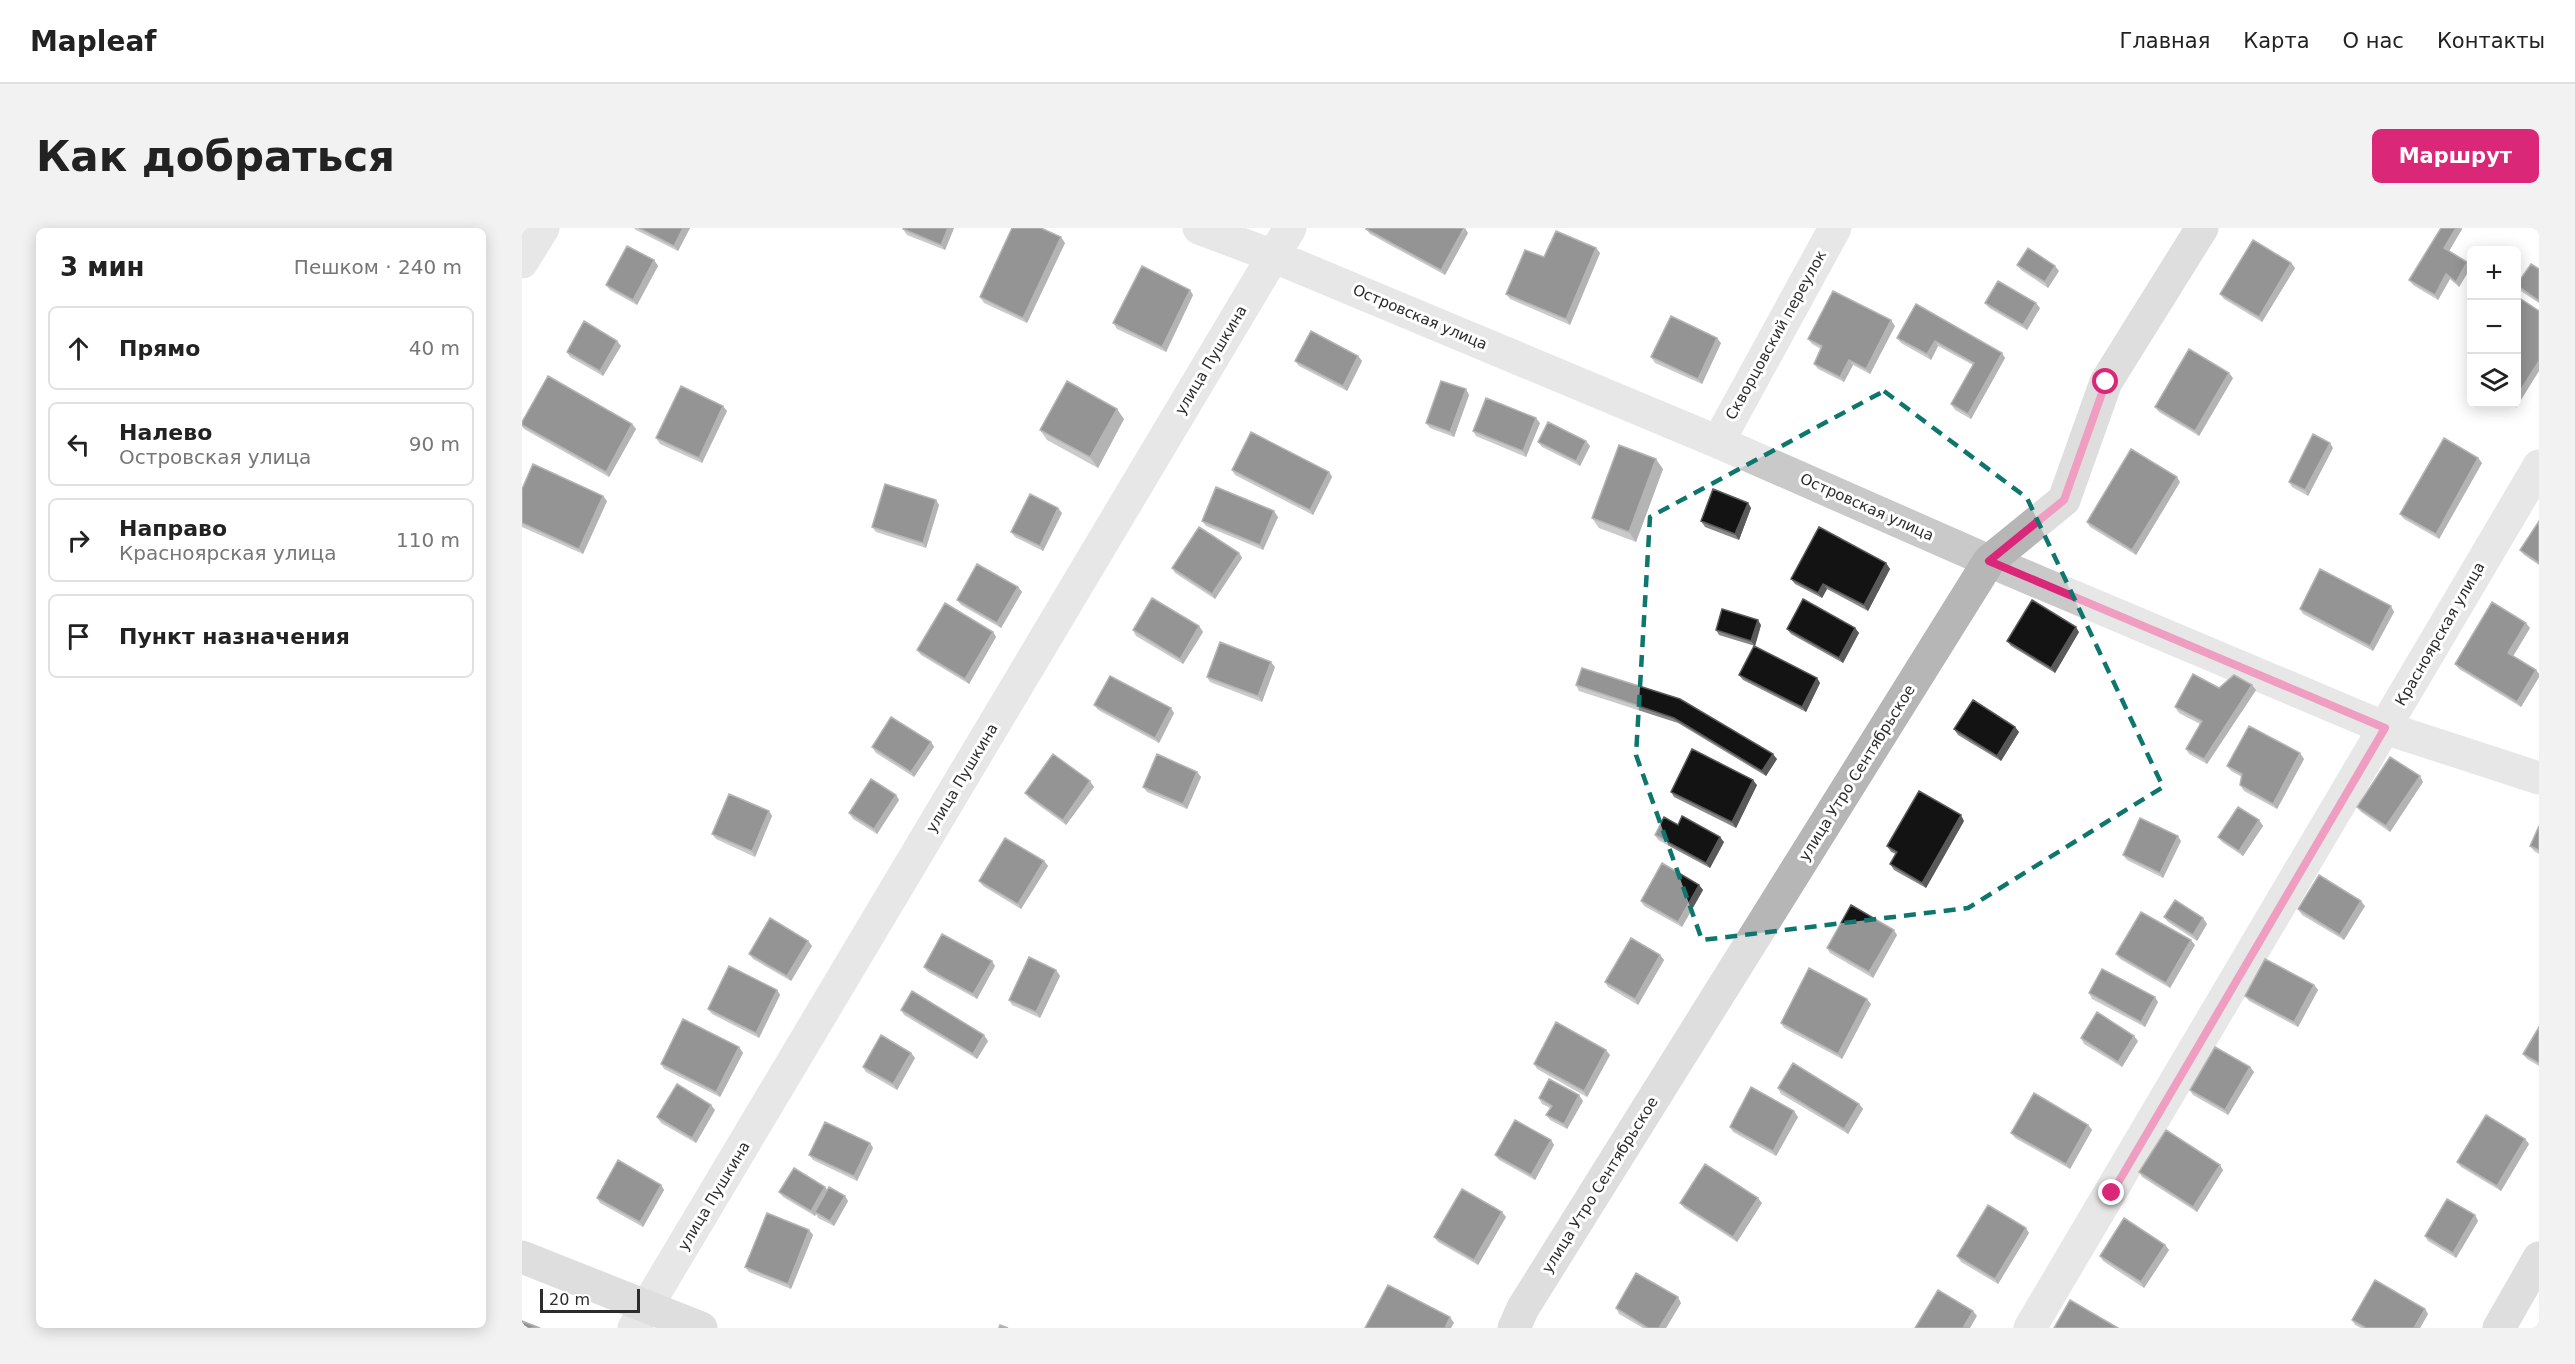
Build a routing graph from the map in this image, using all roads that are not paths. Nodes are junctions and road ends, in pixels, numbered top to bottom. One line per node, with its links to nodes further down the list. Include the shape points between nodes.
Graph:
1 (543, 228): 7 (street)
2 (1199, 228): 6 (street, Островская улица)
3 (1290, 228): 6 (street, улица Пушкина)
4 (1835, 228): 8 (street, Скворцовский переулок)
5 (2202, 228): 10 (street, улица Утро Сентябрьское, via 2106,382 2064,500)
6 (1273, 256): 8 (street, Островская улица); 15 (street, улица Пушкина)
7 (522, 262)
8 (1718, 441): 10 (street, Островская улица)
9 (2539, 466): 11 (street, Красноярская улица)
10 (1989, 561): 11 (street, Островская улица); 17 (street, улица Утро Сентябрьское)
11 (2385, 728): 12 (street, Островская улица); 18 (street, Красноярская улица)
12 (2539, 778)
13 (522, 1257): 15 (street)
14 (2539, 1258): 19 (street)
15 (641, 1317): 16 (street)
16 (701, 1328)
17 (1514, 1328)
18 (2030, 1328)
19 (2499, 1328)

